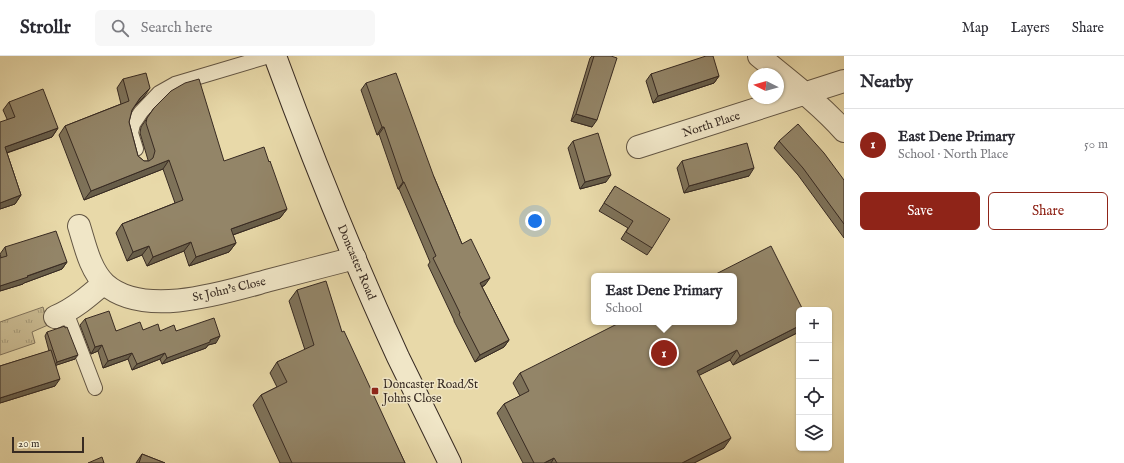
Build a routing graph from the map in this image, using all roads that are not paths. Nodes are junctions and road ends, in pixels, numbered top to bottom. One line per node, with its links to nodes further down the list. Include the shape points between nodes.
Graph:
1 (269, 56): 8 (lane, via 175,84 159,94 133,124 131,133)
2 (275, 56): 10 (street, Doncaster Road)
3 (759, 56): 5 (street)
4 (844, 81): 5 (street, North Place)
5 (806, 94): 6 (street); 7 (street, North Place)
6 (844, 131)
7 (638, 147)
8 (140, 162)
9 (79, 226): 11 (street, St John's Close, via 95,269)
10 (355, 258): 11 (street, St John's Close, via 207,296 175,301 130,297 116,292); 14 (street, Doncaster Road, via 398,356)
11 (104, 283): 12 (street)
12 (61, 314): 13 (lane)
13 (95, 388)
14 (450, 463)

